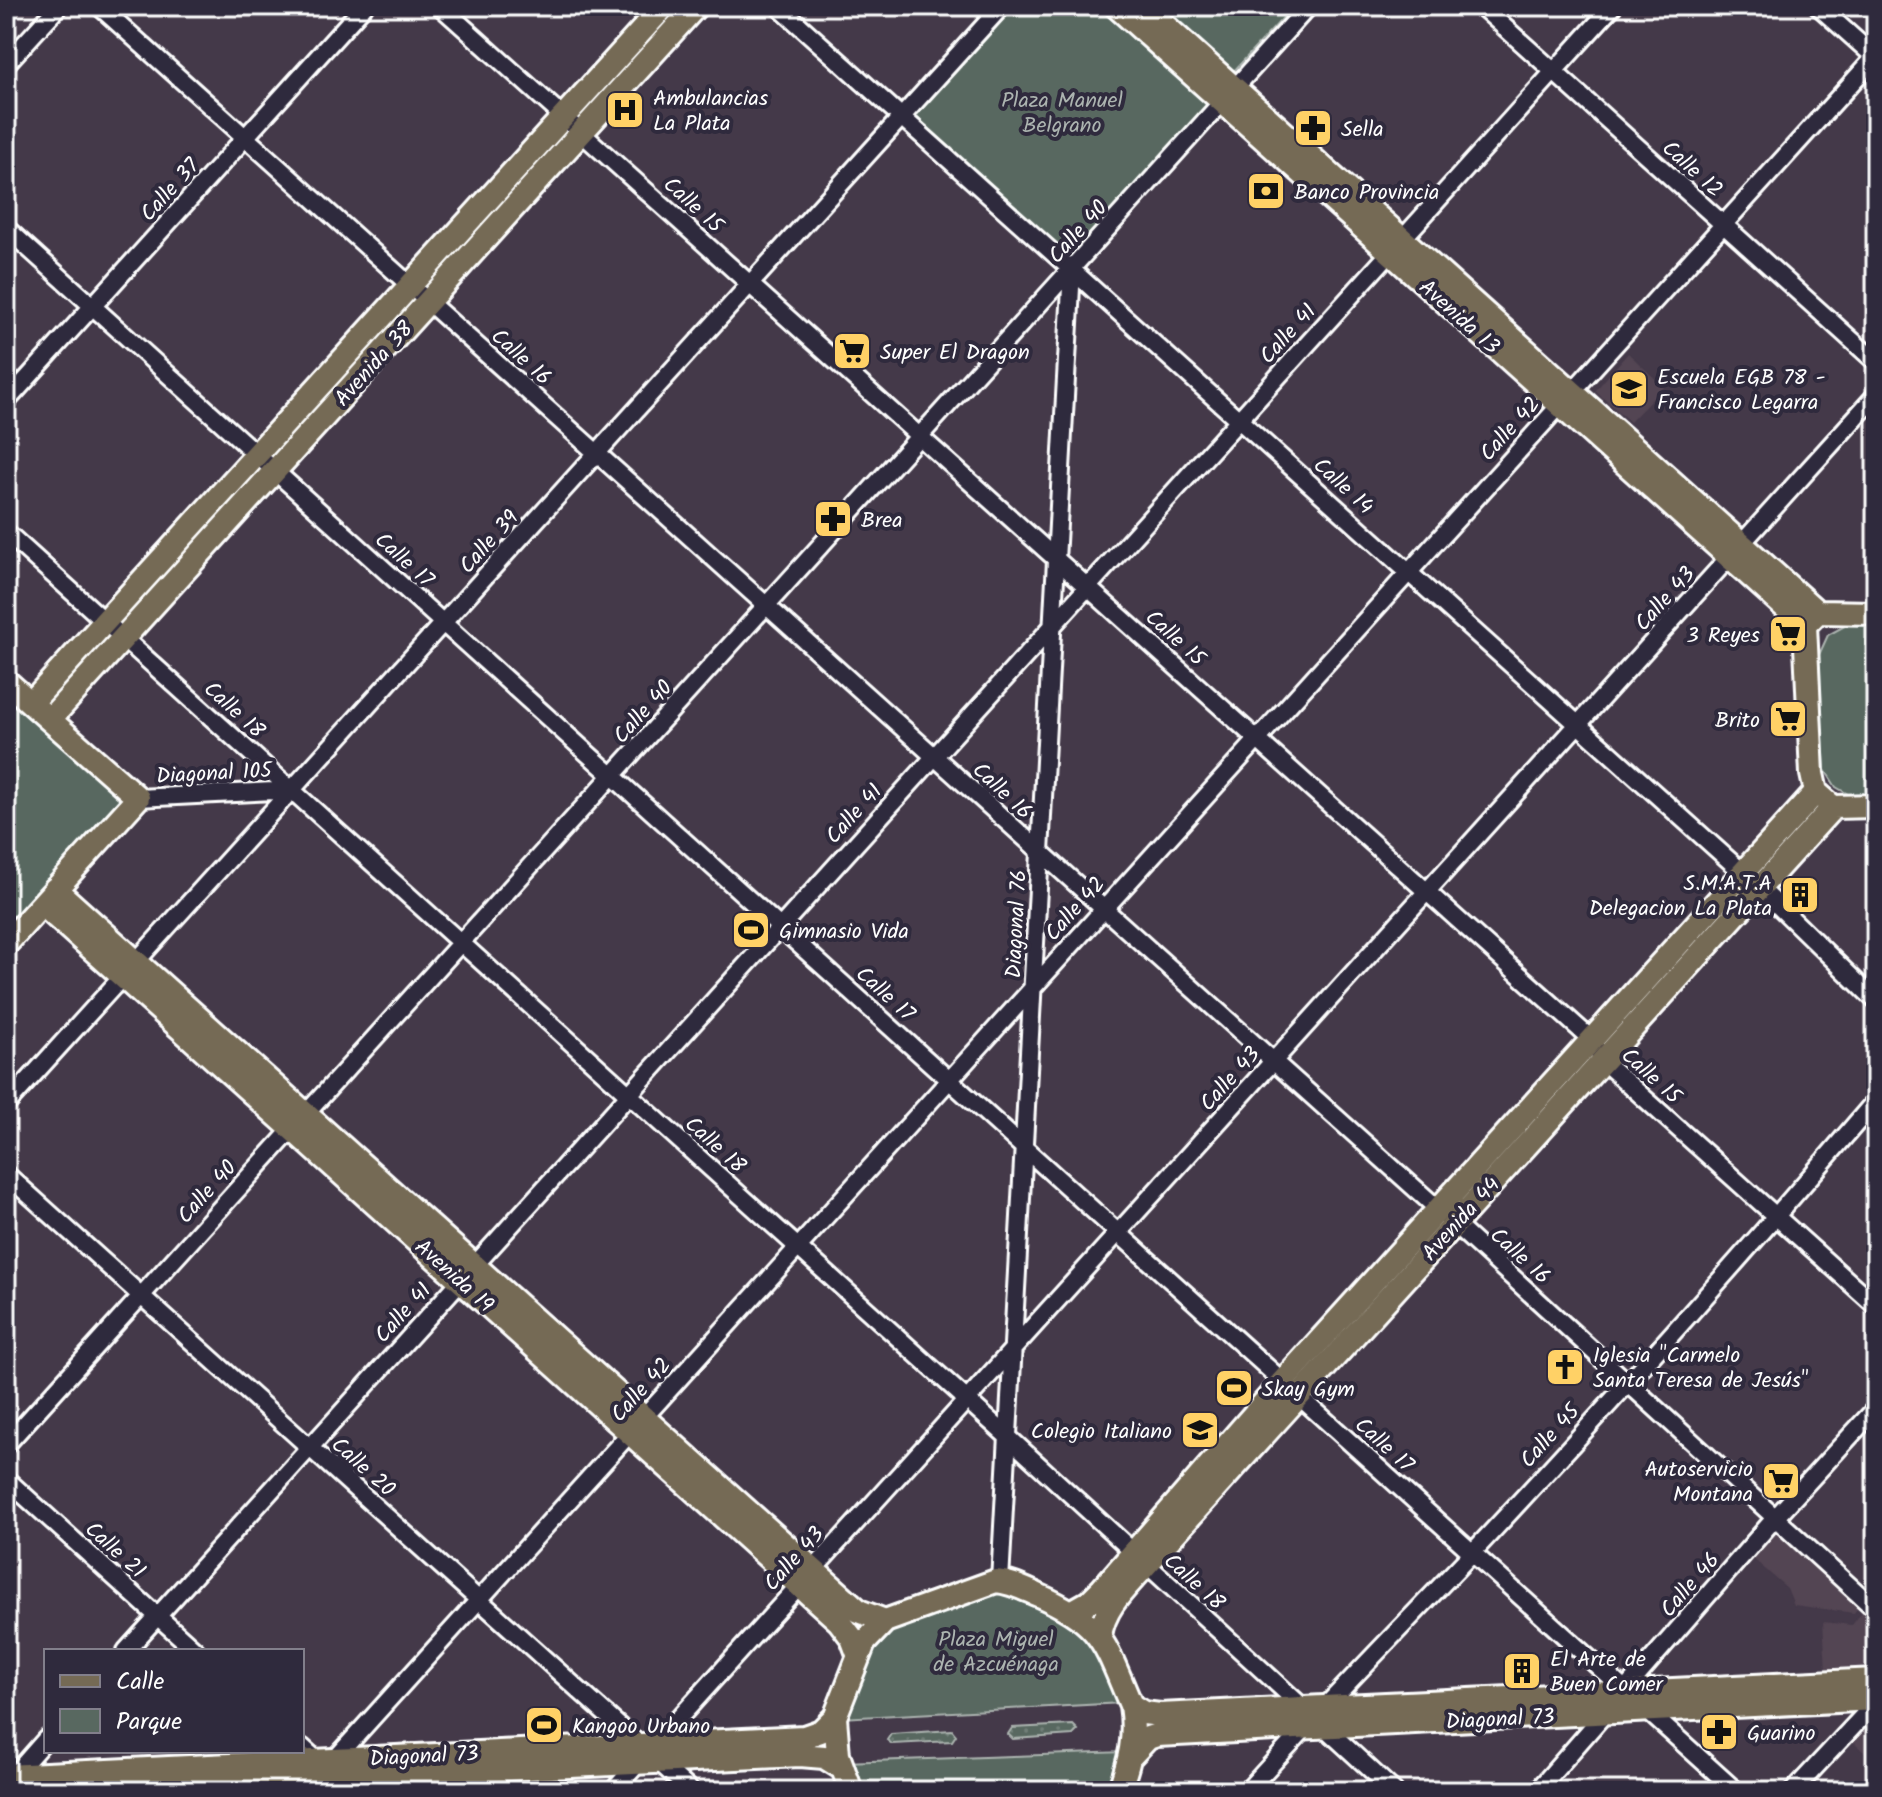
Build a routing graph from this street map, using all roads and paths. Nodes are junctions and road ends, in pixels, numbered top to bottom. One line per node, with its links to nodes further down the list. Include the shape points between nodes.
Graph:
1 (59, 6): 16 (street)
2 (99, 6): 21 (street, Calle 16)
3 (364, 6): 21 (street, Calle 37)
4 (440, 6): 20 (street, Calle 15)
5 (664, 6): 20 (main road, Avenida 38)
6 (696, 6): 20 (main road, Avenida 38)
7 (778, 6): 19 (street, Calle 14)
8 (1002, 6): 19 (street, Calle 39)
9 (1116, 6): 18 (main road, Avenida 13)
10 (1143, 6): 18 (main road, Avenida 13)
11 (1309, 6): 18 (street, Calle 40)
12 (1481, 6): 17 (street, Calle 12)
13 (1613, 6): 17 (street, Calle 41)
14 (1818, 6): 15 (street)
15 (1876, 57): 22 (street, Calle 42)
16 (6, 64)
17 (1554, 72): 22 (street, Calle 12); 24 (street, Calle 41)
18 (1229, 96): 24 (main road, Avenida 13); 25 (street, Calle 40)
19 (901, 117): 25 (street, Calle 14); 26 (street, Calle 39)
20 (573, 125): 26 (street, Calle 15); 27 (main road, Avenida 38); 28 (main road, Avenida 38)
21 (245, 138): 27 (street, Calle 16); 29 (street, Calle 37)
22 (1723, 224): 30 (street, Calle 12); 32 (street, Calle 42)
23 (6, 228): 29 (street, Calle 17)
24 (1396, 245): 32 (main road, Avenida 13); 34 (street, Calle 41)
25 (1072, 269): 34 (street, Calle 14); 35 (street, Calle 40); 41 (street, Diagonal 76)
26 (750, 284): 35 (street, Calle 15); 36 (street, Calle 39)
27 (410, 285): 28 (street, Calle 16); 37 (main road, Avenida 38)
28 (428, 302): 36 (street, Calle 16); 38 (main road, Avenida 38)
29 (92, 306): 33 (street, Calle 37); 37 (street, Calle 17)
30 (1876, 362)
31 (1876, 395): 40 (street, Calle 43)
32 (1566, 398): 40 (main road, Avenida 13); 42 (street, Calle 42)
33 (6, 402)
34 (1238, 420): 42 (street, Calle 14); 43 (street, Calle 41)
35 (920, 437): 41 (street, Calle 15); 44 (street, Calle 40)
36 (596, 453): 44 (street, Calle 16); 48 (street, Calle 39)
37 (258, 456): 38 (street, Calle 17); 47 (main road, Avenida 38)
38 (275, 471): 48 (street, Calle 17); 50 (main road, Avenida 38)
39 (6, 532): 47 (street, Calle 18)
40 (1736, 551): 46 (main road, Avenida 13); 54 (street, Calle 43)
41 (1057, 560): 43 (street, Calle 15); 49 (street, Diagonal 76)
42 (1408, 572): 54 (street, Calle 14); 55 (street, Calle 42)
43 (1087, 587): 49 (street, Calle 41); 55 (street, Calle 15)
44 (767, 606): 56 (street, Calle 16); 57 (street, Calle 40)
45 (1876, 613): 46 (main road)
46 (1811, 618): 60 (main road, via 1812,774)
47 (105, 621): 50 (street, Calle 18); 52 (main road, Avenida 38)
48 (443, 623): 57 (street, Calle 17); 58 (street, Calle 39)
49 (1052, 626): 56 (street, Calle 41); 62 (street, Diagonal 76)
50 (124, 638): 53 (main road, Avenida 38); 58 (street, Calle 18)
51 (6, 681): 52 (main road)
52 (31, 703): 53 (main road)
53 (50, 719): 59 (main road)
54 (1579, 725): 63 (street, Calle 14); 64 (street, Calle 43)
55 (1257, 739): 64 (street, Calle 15); 66 (street, Calle 42)
56 (934, 756): 62 (street, Calle 16); 67 (street, Calle 41)
57 (613, 776): 67 (street, Calle 17); 68 (street, Calle 40)
58 (292, 790): 59 (street, Diagonal 105); 68 (street, Calle 18); 70 (street, Calle 39)
59 (138, 798): 65 (main road)
60 (1824, 800): 61 (main road); 63 (main road, Avenida 44)
61 (1876, 806)
62 (1041, 855): 66 (street, Calle 16); 71 (street, Diagonal 76)
63 (1751, 880): 72 (street, Calle 14); 73 (main road, Avenida 44); 75 (main road, Avenida 44)
64 (1427, 892): 73 (street, Calle 15); 74 (street, Calle 43)
65 (49, 897): 69 (main road); 70 (main road, Avenida 19)
66 (1104, 909): 71 (street, Calle 42); 74 (street, Calle 16)
67 (780, 927): 76 (street, Calle 17); 77 (street, Calle 41)
68 (461, 943): 77 (street, Calle 18); 80 (street, Calle 40)
69 (6, 944)
70 (129, 969): 79 (street, Calle 39); 80 (main road, Avenida 19)
71 (1033, 987): 76 (street, Calle 42); 81 (street, Diagonal 76)
72 (1876, 1001)
73 (1592, 1040): 75 (street, Calle 15); 83 (main road, Avenida 44)
74 (1274, 1061): 83 (street, Calle 16); 85 (street, Calle 43)
75 (1603, 1061): 83 (main road, Avenida 44); 84 (street, Calle 15)
76 (949, 1080): 81 (street, Calle 17); 86 (street, Calle 42)
77 (629, 1094): 86 (street, Calle 18); 87 (street, Calle 41)
78 (1876, 1100): 84 (street, Calle 45)
79 (6, 1105)
80 (299, 1122): 87 (main road, Avenida 19); 88 (street, Calle 40)
81 (1022, 1146): 85 (street, Calle 17); 90 (street, Diagonal 76)
82 (6, 1174): 88 (street, Calle 20)
83 (1446, 1217): 91 (street, Calle 16); 92 (main road, Avenida 44)
84 (1776, 1217): 89 (street, Calle 15); 91 (street, Calle 45)
85 (1118, 1233): 90 (street, Calle 43); 92 (street, Calle 17)
86 (798, 1247): 93 (street, Calle 18); 95 (street, Calle 42)
87 (467, 1273): 95 (main road, Avenida 19); 98 (street, Calle 41)
88 (141, 1295): 97 (street, Calle 40); 98 (street, Calle 20)
89 (1876, 1306)
90 (1015, 1347): 93 (street, Calle 43); 96 (street, Diagonal 76)
91 (1627, 1382): 100 (street, Calle 16); 101 (street, Calle 45)
92 (1291, 1388): 101 (street, Calle 17); 102 (main road, Avenida 44)
93 (967, 1400): 96 (street, Calle 18); 103 (street, Calle 43)
94 (1876, 1408): 100 (street, Calle 46)
95 (637, 1425): 103 (main road, Avenida 19); 105 (street, Calle 42)
96 (1008, 1437): 102 (street, Calle 18); 104 (street, Diagonal 76)
97 (6, 1445)
98 (310, 1447): 105 (street, Calle 20); 108 (street, Calle 41)
99 (6, 1479): 108 (street, Calle 21)
100 (1775, 1518): 106 (street, Calle 16); 115 (street, Calle 46)
101 (1472, 1552): 115 (street, Calle 17); 121 (street, Calle 45)
102 (1139, 1559): 107 (main road, Avenida 44); 110 (main road, Avenida 44, via 1102,1621); 121 (street, Calle 18)
103 (806, 1577): 109 (main road, Avenida 19); 113 (main road, Avenida 19, via 847,1629); 123 (street, Calle 43)
104 (1000, 1581): 107 (main road); 109 (main road)
105 (479, 1599): 123 (street, Calle 20); 126 (street, Calle 42)
106 (1876, 1610)
107 (1073, 1611): 110 (main road)
108 (157, 1616): 111 (street, Calle 41); 112 (street, Calle 21)
109 (885, 1621): 113 (main road)
110 (1100, 1636): 117 (main road)
111 (128, 1649)
112 (194, 1649)
113 (858, 1654): 120 (main road)
114 (1876, 1680): 115 (main road, Diagonal 73)
115 (1625, 1692): 118 (street, Calle 17); 119 (street, Calle 46); 121 (main road, Diagonal 73)
116 (1876, 1700): 118 (main road, Diagonal 73); 137 (street)
117 (1131, 1705): 121 (main road, Diagonal 73, via 1160,1715); 124 (main road)
118 (1647, 1711): 119 (main road, Diagonal 73); 136 (street, Calle 17)
119 (1607, 1713): 121 (main road, Diagonal 73); 135 (street, Calle 46)
120 (835, 1717): 123 (main road, Diagonal 73, via 821,1731 804,1737); 125 (main road)
121 (1313, 1718): 124 (main road, Diagonal 73, via 1157,1735); 133 (street, Calle 45); 134 (street, Calle 18)
122 (44, 1741): 127 (street)
123 (648, 1753): 125 (main road, Diagonal 73, via 800,1755 824,1757); 126 (main road, Diagonal 73); 129 (street, Calle 43); 130 (street, Calle 20)
124 (1132, 1755): 132 (main road)
125 (840, 1767): 131 (main road)
126 (324, 1772): 127 (main road, Diagonal 73); 128 (main road, Diagonal 73)
127 (9, 1782)
128 (54, 1791)
129 (613, 1791)
130 (691, 1791)
131 (851, 1791)
132 (1119, 1791)
133 (1247, 1791)
134 (1394, 1791)
135 (1537, 1791)
136 (1736, 1791)
137 (1793, 1791)

